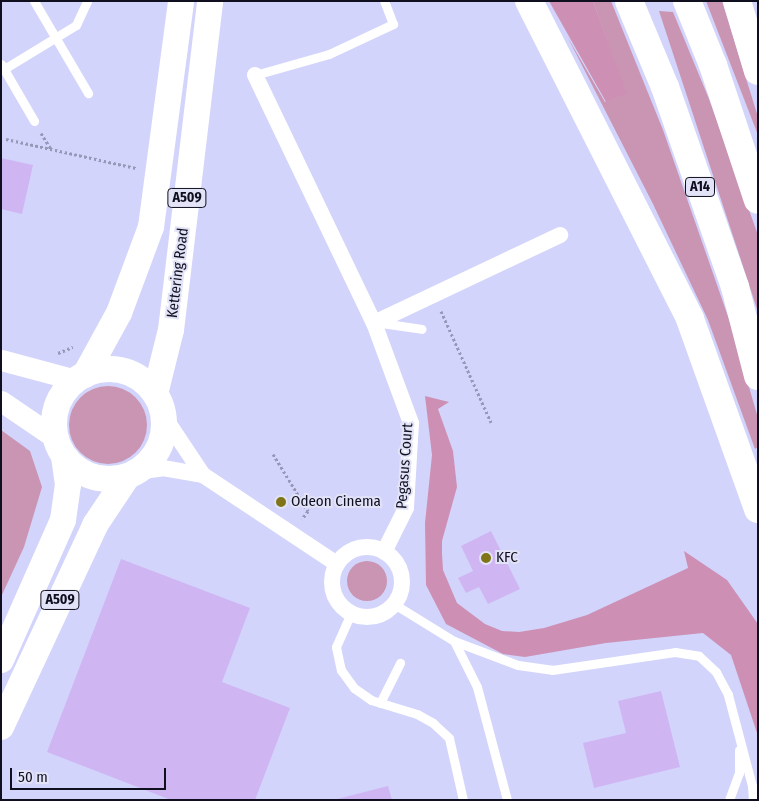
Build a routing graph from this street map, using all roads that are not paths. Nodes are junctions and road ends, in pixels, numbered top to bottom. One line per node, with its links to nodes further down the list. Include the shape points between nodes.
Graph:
1 (34, 1): 10 (lane)
2 (87, 1): 10 (lane, via 76,26)
3 (181, 1): 22 (main road, A509, via 151,227 120,313)
4 (210, 1): 24 (main road, Kettering Road / A509)
5 (384, 1): 13 (lane, via 393,24 329,54)
6 (529, 1): 28 (highway, via 690,319)
7 (629, 1): 21 (highway, A14, via 664,87 735,287)
8 (687, 1): 16 (highway)
9 (737, 1): 12 (highway)
10 (56, 38): 11 (lane); 14 (lane)
11 (3, 66): 15 (lane)
12 (758, 71)
13 (256, 75): 18 (street, Pegasus Court)
14 (88, 93)
15 (34, 121)
16 (758, 200)
17 (560, 235): 18 (street)
18 (374, 323): 19 (lane); 29 (street, Pegasus Court, via 411,423 406,508)
19 (422, 329)
20 (1, 360): 22 (street)
21 (758, 376)
22 (81, 378): 24 (main road, via 100,370 124,372 144,382); 25 (main road, via 65,392 57,407 54,423)
23 (1, 401): 25 (street)
24 (159, 405): 26 (main road, via 159,448 149,462); 27 (street)
25 (60, 447): 26 (main road, via 76,468 92,476 110,479); 34 (main road, A509, via 68,486 63,520)
26 (132, 474): 27 (street, via 163,468); 37 (main road, A509, via 95,525)
27 (203, 475): 30 (street)
28 (758, 508)
29 (384, 552): 30 (street, via 372,547 358,548); 31 (street, via 396,562 401,576 401,590)
30 (337, 564): 32 (street, via 332,577 333,591 340,604)
31 (394, 604): 32 (street, via 374,616); 33 (lane)
32 (351, 613): 36 (lane, via 336,647 340,670 354,688)
33 (454, 642): 38 (lane, via 511,663 552,670 676,652 699,656 716,672); 40 (lane, via 478,687)
34 (1, 660)
35 (400, 662): 36 (lane)
36 (380, 703): 39 (lane, via 417,714 449,738)
37 (1, 727)
38 (739, 732): 41 (lane, via 740,773); 42 (lane)
39 (463, 800)
40 (507, 800)
41 (729, 800)
42 (753, 800)

